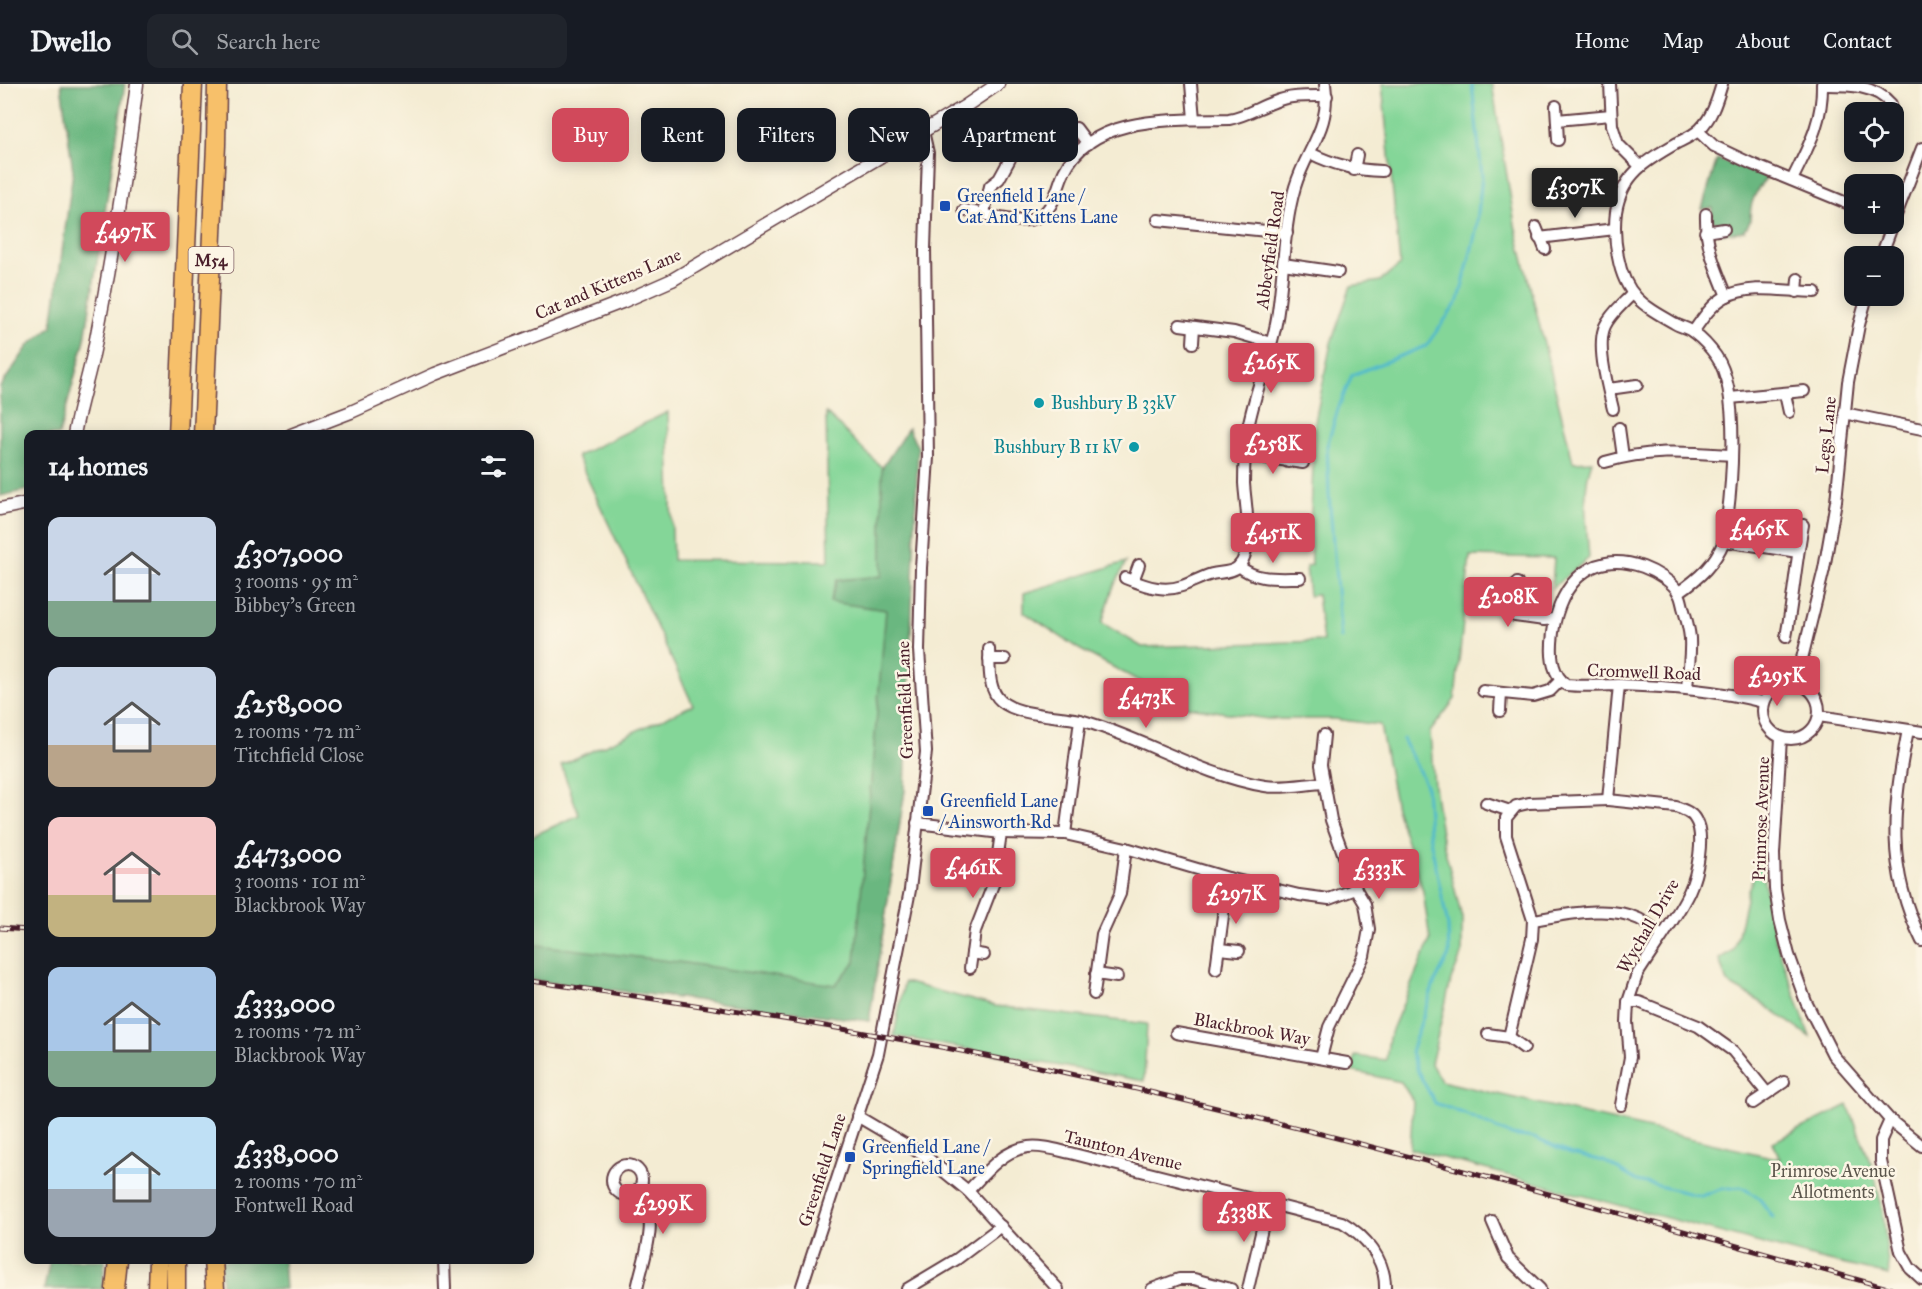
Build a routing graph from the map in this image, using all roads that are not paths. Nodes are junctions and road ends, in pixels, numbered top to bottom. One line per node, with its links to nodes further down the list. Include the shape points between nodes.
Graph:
1 (137, 84): 65 (street, via 106,285)
2 (193, 84): 66 (highway, M54)
3 (217, 84): 67 (highway, M54)
4 (998, 84): 16 (street, Cat and Kittens Lane)
5 (1191, 84): 14 (street)
6 (1325, 84): 11 (street, Abbeyfield Road)
7 (1610, 84): 13 (street)
8 (1722, 84): 17 (street, via 1715,107)
9 (1822, 85): 10 (street); 30 (street, via 1816,132)
10 (1885, 88)
11 (1327, 96): 14 (street, via 1275,101 1229,119); 22 (street, Abbeyfield Road, via 1322,124)
12 (1556, 106): 15 (street)
13 (1611, 115): 15 (street); 27 (street, via 1618,144)
14 (1194, 119): 20 (street, via 1147,122 1109,132)
15 (1557, 120): 19 (street)
16 (930, 127)
17 (1698, 131): 27 (street); 30 (street, via 1714,146)
18 (1078, 132): 20 (street)
19 (1558, 140)
20 (1088, 144): 34 (street, via 1068,164 1044,214 1018,220)
21 (1922, 148): 31 (street)
22 (1310, 153): 28 (street); 40 (street, Abbeyfield Road, via 1295,187)
23 (1357, 155): 28 (street)
24 (871, 162): 68 (street, Cat and Kittens Lane, via 672,280)
25 (928, 162): 107 (street, Greenfield Lane, via 928,457 919,650 926,752)
26 (1008, 162): 34 (street, via 990,186)
27 (1640, 166): 37 (street, via 1621,195)
28 (1354, 170): 29 (street)
29 (1382, 171)
30 (1792, 180): 32 (street)
31 (1904, 195)
32 (1844, 200)
33 (964, 210): 34 (street)
34 (984, 213)
35 (1706, 214): 39 (street)
36 (1158, 220): 40 (street)
37 (1615, 229): 41 (street, via 1537,232); 47 (street, via 1621,275)
38 (1724, 229): 39 (street)
39 (1706, 232): 48 (street)
40 (1287, 234): 42 (street, Abbeyfield Road)
41 (1545, 249)
42 (1283, 264): 43 (street); 54 (street, Abbeyfield Road)
43 (1338, 272)
44 (1798, 279): 45 (street)
45 (1797, 292): 46 (street); 48 (street, via 1755,290)
46 (1815, 292)
47 (1632, 294): 52 (street, via 1645,306); 56 (street, via 1604,327 1601,342)
48 (1727, 296): 52 (street)
49 (1864, 306): 62 (street, Legs Lane, via 1852,355)
50 (1180, 325): 51 (street)
51 (1194, 327): 53 (street); 54 (street, via 1234,332)
52 (1694, 332): 59 (street, via 1717,357)
53 (1193, 343)
54 (1271, 343): 70 (street, Abbeyfield Road, via 1254,400)
55 (1637, 385): 56 (street)
56 (1609, 389): 60 (street)
57 (1804, 391): 58 (street)
58 (1785, 394): 59 (street); 61 (street)
59 (1730, 398): 71 (street)
60 (1614, 409)
61 (1789, 412)
62 (1844, 413): 64 (street); 90 (street, Legs Lane, via 1836,501)
63 (1619, 428): 72 (street)
64 (1922, 429)
65 (75, 430)
66 (178, 430)
67 (203, 430)
68 (304, 430)
69 (1288, 447): 73 (street)
70 (1245, 455): 73 (street); 82 (street, Abbeyfield Road, via 1248,528)
71 (1731, 455): 72 (street, via 1656,452); 79 (street)
72 (1623, 457): 74 (street)
73 (1288, 462): 75 (street)
74 (1605, 462)
75 (1303, 463)
76 (24, 504): 77 (street)
77 (0, 509)
78 (1803, 525): 80 (street)
79 (1724, 541): 80 (street); 85 (street, via 1707,569)
80 (1798, 552): 87 (street)
81 (1139, 565): 82 (street, via 1129,580 1148,587 1173,589)
82 (1239, 566): 83 (street, via 1258,577)
83 (1300, 578)
84 (1517, 583): 86 (street, via 1515,616)
85 (1679, 592): 86 (street, via 1654,571 1623,562 1598,564 1571,584); 92 (street, via 1690,640)
86 (1555, 619): 89 (street, via 1553,666)
87 (1786, 637)
88 (1005, 659): 98 (street, via 989,654 994,693 1001,701 1020,710)
89 (1559, 678): 91 (street, Cromwell Road, via 1566,685); 94 (street, Cromwell Road, via 1550,691 1533,696)
90 (1797, 683): 95 (street, via 1780,684); 97 (street, via 1814,695)
91 (1619, 685): 92 (street, Cromwell Road); 104 (street)
92 (1686, 689): 95 (street, Cromwell Road)
93 (1483, 691): 94 (street, Cromwell Road)
94 (1501, 693): 96 (street)
95 (1763, 702): 102 (street, via 1765,724)
96 (1500, 711)
97 (1819, 716): 99 (street); 102 (street, via 1809,733 1791,740)
98 (1080, 720): 103 (street, via 1216,773 1266,786); 109 (street)
99 (1908, 730): 100 (street); 115 (street, via 1894,813 1895,840 1905,897)
100 (1922, 732)
101 (1324, 735): 103 (street, Blackbrook Way)
102 (1781, 738): 137 (street, Primrose Avenue, via 1775,889 1789,955 1806,1002 1833,1055)
103 (1324, 783): 112 (street, Blackbrook Way, via 1331,820)
104 (1608, 800): 106 (street, Wychall Drive, via 1529,803); 114 (street, Wychall Drive, via 1676,807 1697,821 1700,843 1694,877)
105 (1486, 803): 106 (street)
106 (1510, 811): 113 (street, via 1506,836)
107 (917, 823): 108 (street); 136 (street, Greenfield Lane, via 910,890 881,1040)
108 (1001, 833): 109 (street); 118 (street, via 994,882 975,931)
109 (1065, 834): 110 (street)
110 (1126, 848): 111 (street); 122 (street, via 1120,894 1102,934)
111 (1228, 878): 112 (street, via 1329,899); 116 (street)
112 (1356, 888): 130 (street, Blackbrook Way, via 1365,904 1369,929 1364,956 1329,1027)
113 (1533, 920): 114 (street, via 1587,912 1621,913 1640,919); 128 (street)
114 (1662, 936): 125 (street, Wychall Drive, via 1637,975)
115 (1922, 941)
116 (1219, 949): 117 (street); 121 (street)
117 (1239, 951)
118 (972, 953): 119 (street); 120 (street)
119 (984, 955)
120 (970, 968)
121 (1216, 969)
122 (1096, 974): 123 (street); 124 (street)
123 (1117, 977)
124 (1094, 994)
125 (1628, 1002): 133 (street, via 1639,1002 1698,1026 1733,1051); 135 (street, Wychall Drive, via 1630,1057)
126 (1176, 1033): 130 (street, Blackbrook Way)
127 (1488, 1034): 128 (street)
128 (1509, 1037): 129 (street)
129 (1524, 1048)
130 (1321, 1058): 131 (street, Blackbrook Way)
131 (1347, 1063)
132 (1784, 1082): 133 (street)
133 (1767, 1093): 134 (street)
134 (1753, 1103)
135 (1621, 1105)
136 (857, 1116): 140 (street, via 925,1156); 156 (street, Greenfield Lane)
137 (1890, 1120): 138 (street, Primrose Avenue); 149 (street, via 1881,1140 1881,1161 1901,1251)
138 (1922, 1146)
139 (638, 1191): 155 (street, via 647,1206 650,1229)
140 (968, 1191): 141 (street, Taunton Avenue, via 1000,1160 1029,1147 1070,1153); 143 (street)
141 (1268, 1203): 161 (street); 162 (street, Taunton Avenue, via 1330,1218 1353,1229 1366,1240 1380,1263)
142 (1491, 1221): 163 (street, via 1508,1258)
143 (1001, 1226): 157 (street); 158 (street)
144 (118, 1264): 150 (highway)
145 (158, 1264): 151 (highway)
146 (176, 1264): 152 (highway)
147 (213, 1264): 153 (highway)
148 (444, 1264): 154 (street)
149 (1922, 1279)
150 (116, 1289)
151 (157, 1289)
152 (176, 1289)
153 (215, 1289)
154 (445, 1289)
155 (637, 1289)
156 (801, 1289)
157 (907, 1289)
158 (1058, 1289)
159 (1152, 1289): 160 (street, via 1179,1279 1194,1279)
160 (1232, 1289)
161 (1248, 1289)
162 (1385, 1289)
163 (1540, 1289)

